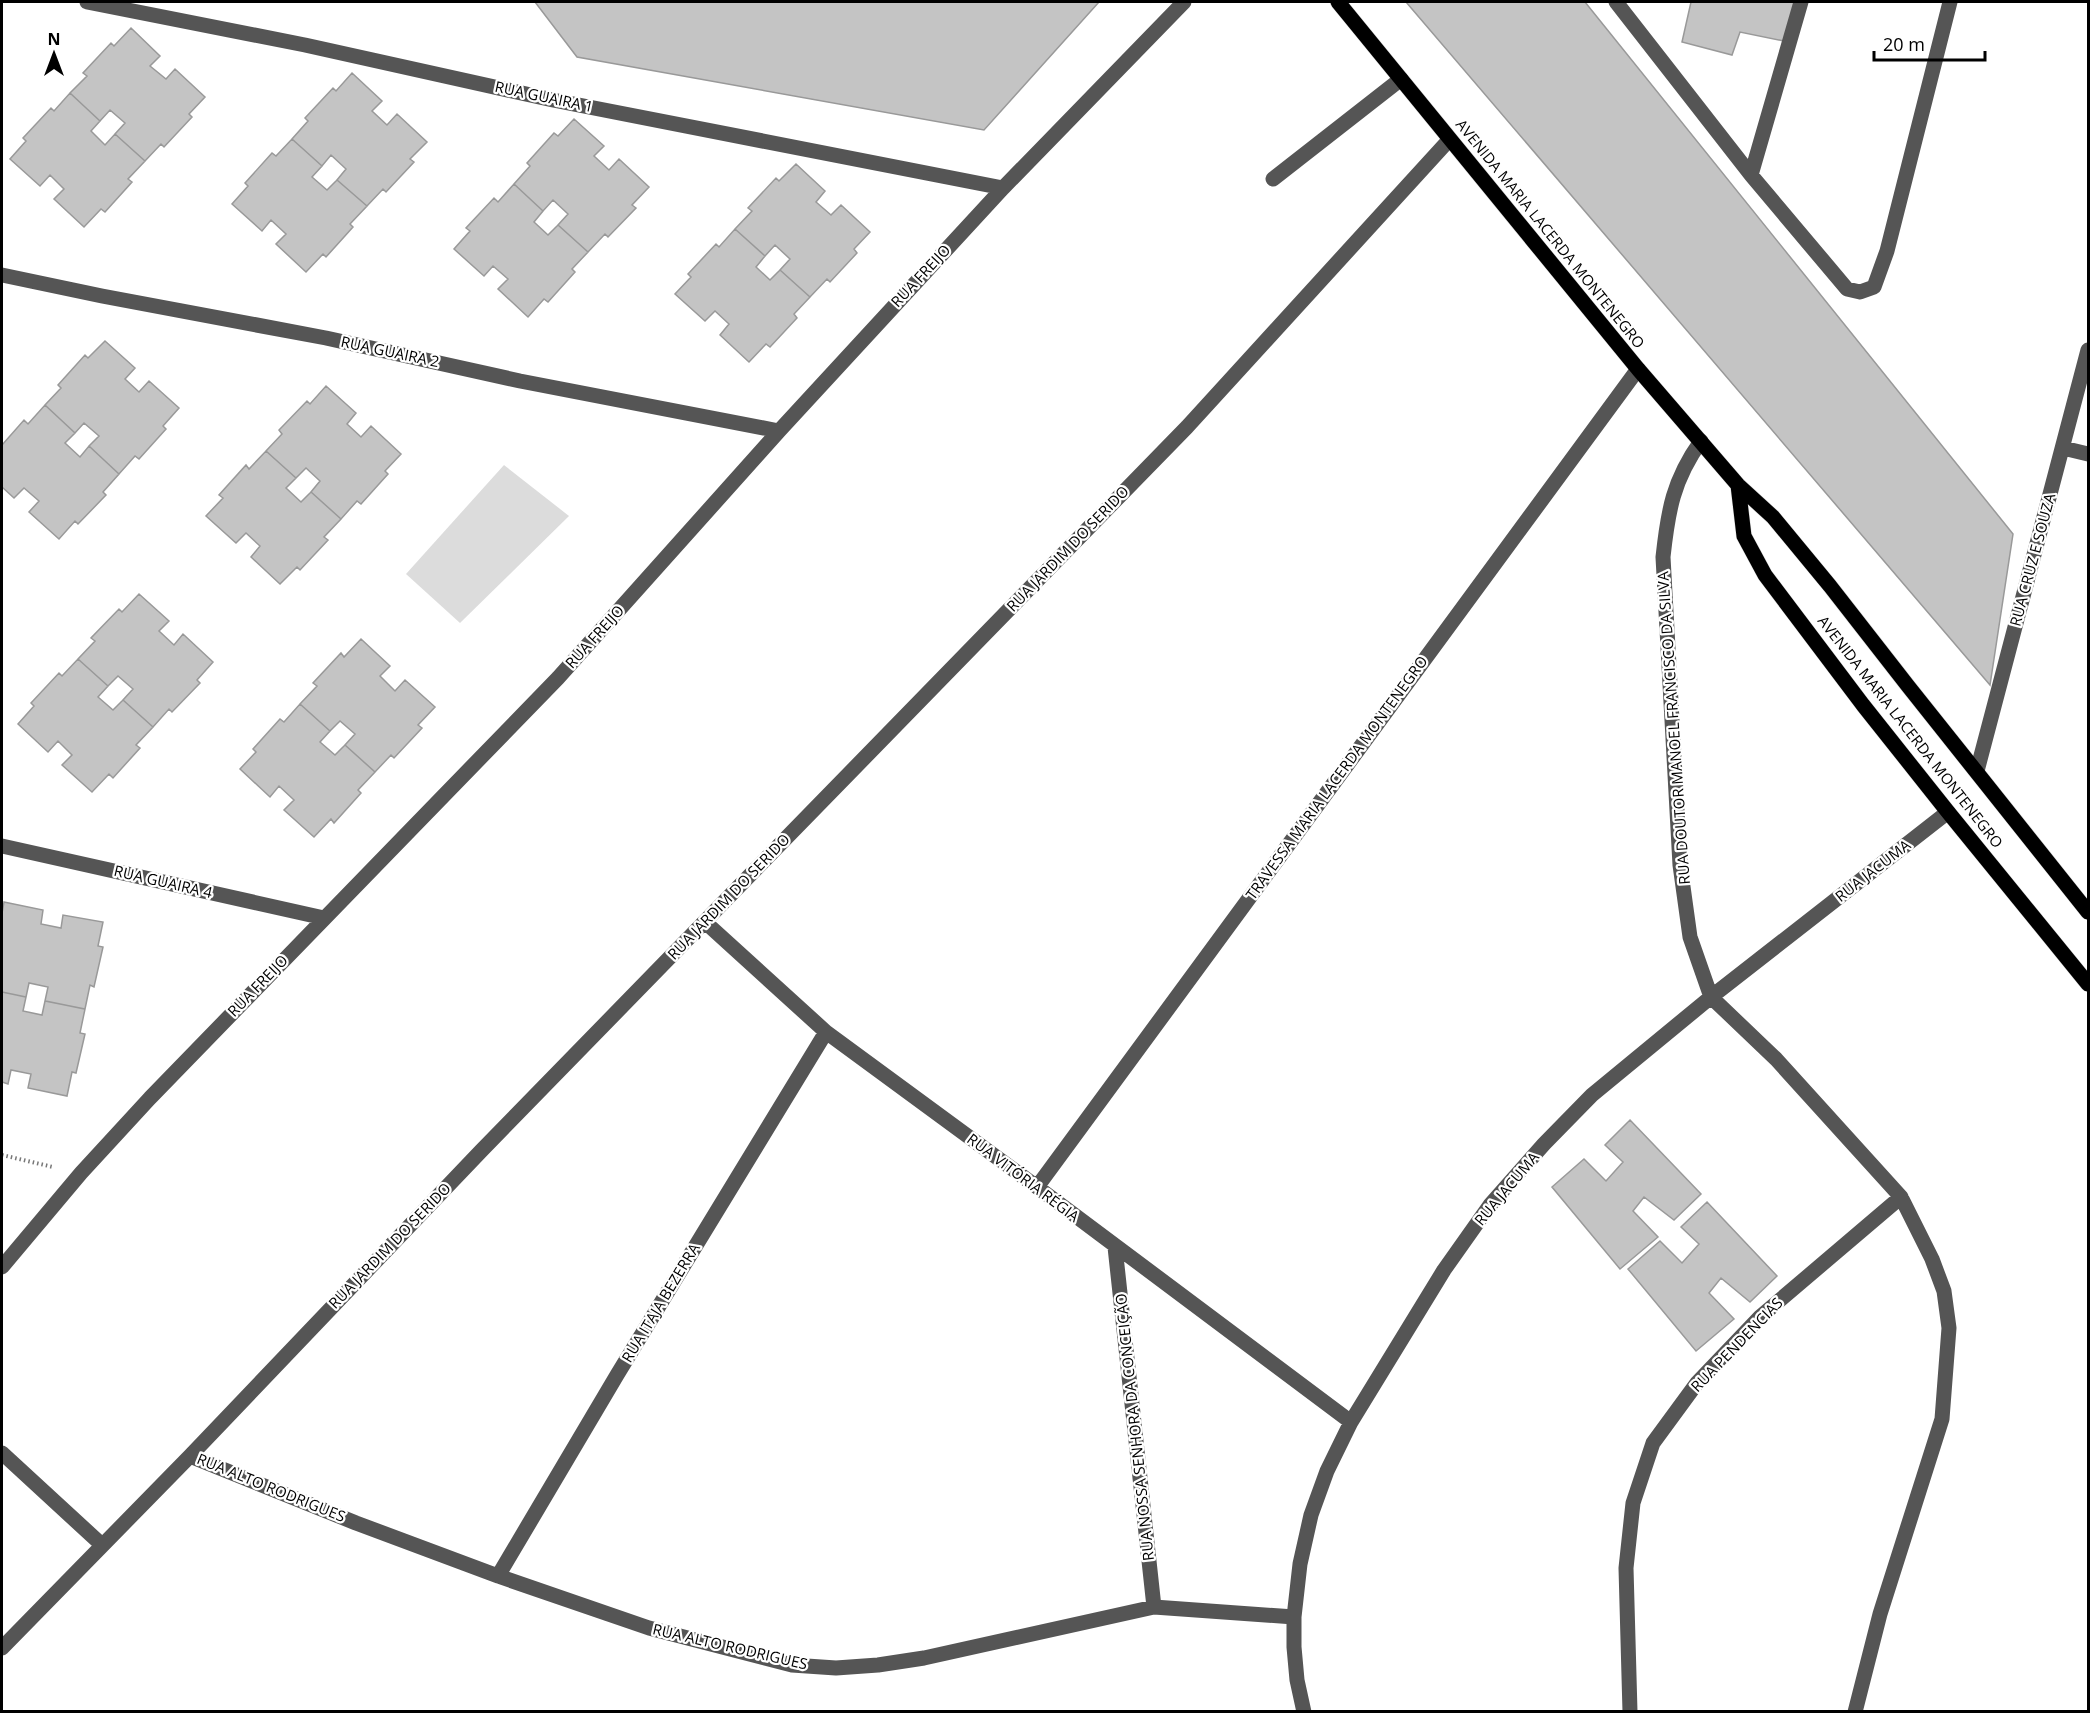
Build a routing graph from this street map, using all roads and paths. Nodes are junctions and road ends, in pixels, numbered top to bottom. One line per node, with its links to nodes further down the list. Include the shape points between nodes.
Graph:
1 (87, 2): 11 (street, RUA GUAIRA 1, via 553,100)
2 (1184, 2): 11 (street, RUA FREIJO)
3 (1338, 2): 7 (main road, AVENIDA MARIA LACERDA MONTENEGRO)
4 (1616, 2): 9 (street)
5 (1801, 2): 9 (street)
6 (1950, 2): 9 (street, via 1887,251 1874,287 1860,292 1847,289)
7 (1401, 79): 8 (main road, AVENIDA MARIA LACERDA MONTENEGRO); 10 (street)
8 (1449, 140): 14 (main road, AVENIDA MARIA LACERDA MONTENEGRO); 25 (street, RUA JARDIM DO SERIDO, via 1187,427)
9 (1751, 175)
10 (1273, 179)
11 (1003, 188): 15 (street, RUA FREIJO)
12 (2, 275): 15 (street, RUA GUAIRA 2)
13 (2088, 350): 17 (street, RUA CRUZ E SOUZA)
14 (1638, 369): 16 (main road, AVENIDA MARIA LACERDA MONTENEGRO); 31 (street, TRAVESSA MARIA LACERDA MONTENEGRO)
15 (779, 431): 24 (street, RUA FREIJO, via 558,678)
16 (1701, 441): 19 (main road, AVENIDA MARIA LACERDA MONTENEGRO); 27 (street, RUA DOUTOR MANOEL FRANCISCO DA SILVA, via 1685,462 1676,487 1663,557 1680,865 1690,937)
17 (2062, 448): 18 (street); 20 (street, RUA CRUZ E SOUZA)
18 (2088, 454)
19 (1738, 485): 20 (main road, AVENIDA MARIA LACERDA MONTENEGRO, via 1780,525); 21 (main road, AVENIDA MARIA LACERDA MONTENEGRO, via 1744,536 1765,575)
20 (1977, 771): 23 (main road, AVENIDA MARIA LACERDA MONTENEGRO)
21 (1948, 812): 26 (main road, AVENIDA MARIA LACERDA MONTENEGRO); 27 (street, RUA JACUMA)
22 (2, 846): 24 (street, RUA GUAIRA 4)
23 (2088, 912)
24 (324, 918): 30 (street, RUA FREIJO)
25 (705, 922): 28 (street, RUA VITÓRIA RÉGIA); 37 (street, RUA JARDIM DO SERIDO)
26 (2088, 984)
27 (1711, 997): 32 (street, RUA DOUTOR MANOEL FRANCISCO DA SILVA, via 1776,1059); 35 (street, RUA JACUMA, via 1593,1095 1490,1205 1444,1270)
28 (826, 1032): 31 (street, RUA VITÓRIA RÉGIA); 39 (street, RUA ITAJA BEZERRA)
29 (2, 1155): 30 (path)
30 (81, 1173): 34 (street, RUA FREIJO)
31 (1037, 1187): 33 (street, RUA VITÓRIA RÉGIA)
32 (1901, 1197): 44 (street, RUA PENDENCIAS, via 1760,1317 1697,1383 1653,1443 1633,1503 1626,1568); 45 (street, RUA DOUTOR MANOEL FRANCISCO DA SILVA, via 1944,1291 1950,1328 1948,1359 1942,1419 1880,1614)
33 (1115, 1247): 35 (street, RUA VITÓRIA RÉGIA); 40 (street, RUA NOSSA SENHORA DA CONCEIÇÃO)
34 (2, 1267)
35 (1351, 1422): 41 (street, RUA JACUMA, via 1311,1515)
36 (2, 1453): 38 (street)
37 (190, 1456): 38 (street, RUA JARDIM DO SERIDO); 39 (street, RUA ALTO RODRIGUES)
38 (102, 1545): 42 (street, RUA JARDIM DO SERIDO)
39 (498, 1576): 40 (street, RUA ALTO RODRIGUES, via 649,1628 792,1665 836,1668 924,1658)
40 (1154, 1607): 41 (street, RUA ALTO RODRIGUES)
41 (1294, 1617): 43 (street, RUA JACUMA, via 1297,1680)
42 (2, 1648)
43 (1304, 1712)
44 (1630, 1712)
45 (1855, 1712)

